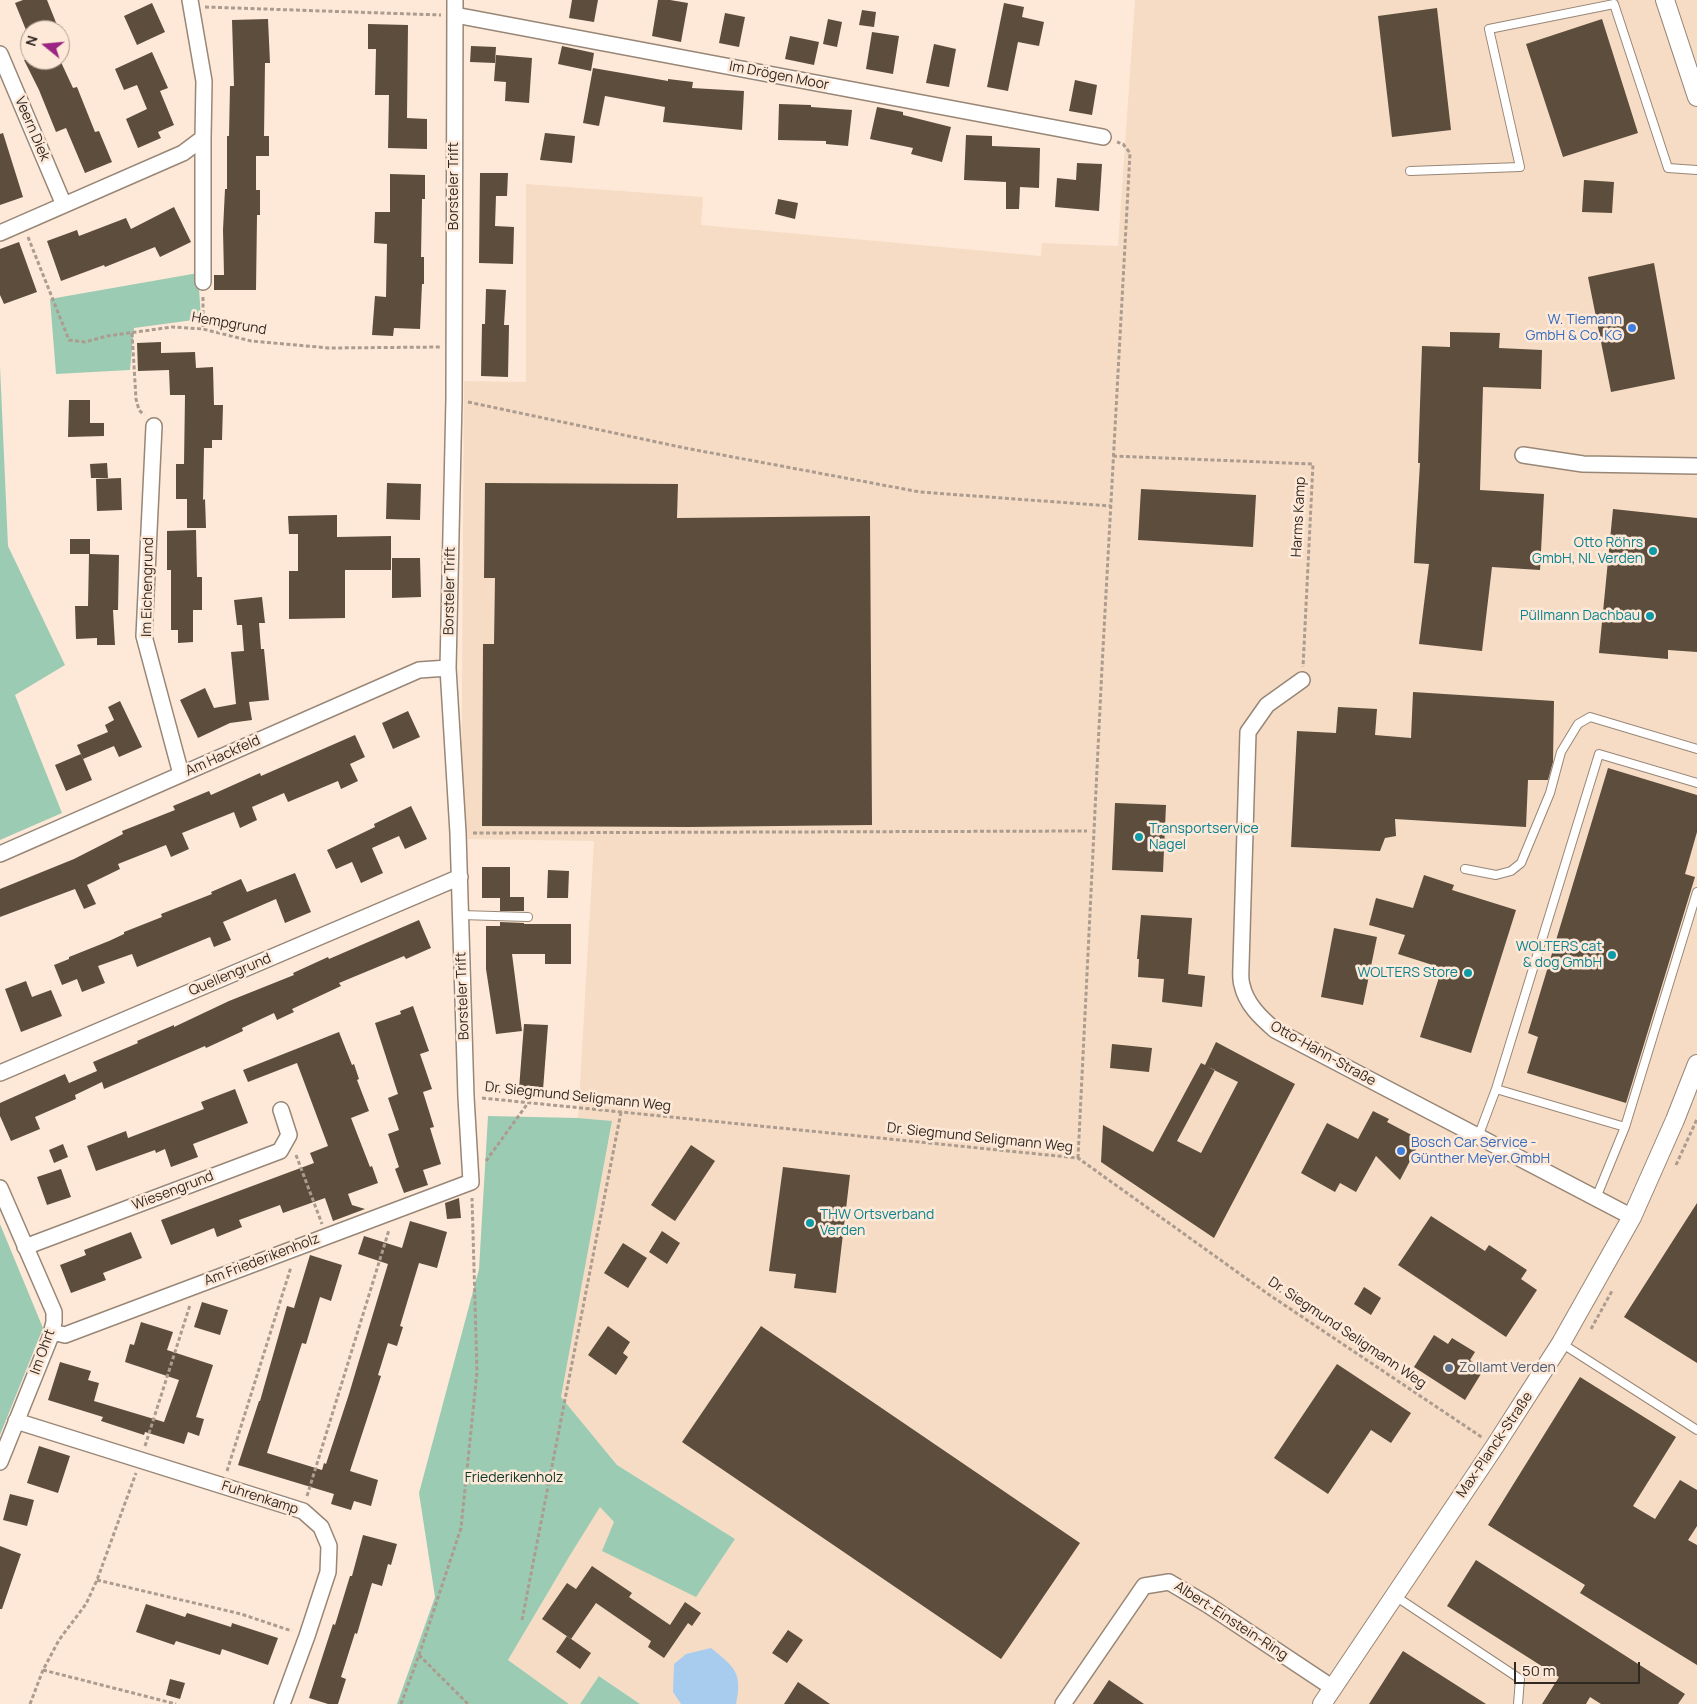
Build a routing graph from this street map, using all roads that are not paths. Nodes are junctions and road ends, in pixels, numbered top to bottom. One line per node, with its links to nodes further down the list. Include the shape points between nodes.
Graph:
1 (1665, 0): 5 (street)
2 (191, 3): 7 (street, via 204,81)
3 (455, 8): 6 (street, Im Drögen Moor); 16 (street, Borsteler Trift, via 454,399)
4 (0, 54): 10 (street, Veern Diek)
5 (1697, 97)
6 (1103, 137)
7 (202, 138): 10 (street, via 183,153); 12 (street)
8 (1697, 170): 9 (lane, via 1668,168 1614,4 1489,29 1520,167)
9 (1410, 171)
10 (64, 205): 11 (street)
11 (0, 233)
12 (202, 282)
13 (154, 426): 19 (street, Im Eichengrund, via 144,636)
14 (1523, 455): 15 (street, via 1583,464)
15 (1697, 466)
16 (448, 668): 19 (street, Am Hackfeld, via 419,670); 23 (street, Borsteler Trift)
17 (1302, 680): 32 (street, Otto-Hahn-Straße, via 1267,705 1248,732 1242,874 1242,985 1248,1001 1275,1030)
18 (1697, 749): 22 (lane, via 1590,717 1578,724 1561,752 1550,793 1521,863 1511,871 1496,875)
19 (181, 774): 21 (street, Am Hackfeld)
20 (1697, 784): 29 (lane, via 1599,754)
21 (0, 854)
22 (1465, 869)
23 (460, 878): 25 (street, Borsteler Trift); 28 (street, Quellengrund)
24 (1697, 892): 31 (lane)
25 (461, 915): 26 (lane); 33 (street, Borsteler Trift)
26 (528, 917)
27 (1697, 1064): 36 (street, Max-Planck-Straße)
28 (0, 1073)
29 (1496, 1089): 31 (lane); 32 (lane)
30 (280, 1110): 37 (street, Wiesengrund, via 289,1135 280,1151)
31 (1625, 1127): 35 (lane)
32 (1478, 1137): 35 (street, Otto-Hahn-Straße)
33 (471, 1182): 38 (street, Am Friederikenholz, via 65,1335)
34 (0, 1188): 37 (street, Im Ohrt)
35 (1596, 1198): 36 (street, Otto-Hahn-Straße)
36 (1632, 1217): 39 (street, Max-Planck-Straße)
37 (25, 1247): 38 (street, Im Ohrt, via 54,1312)
38 (52, 1332): 40 (street, Im Ohrt)
39 (1561, 1344): 41 (lane); 43 (street, Max-Planck-Straße)
40 (16, 1421): 42 (street, Im Ohrt); 45 (street, Fuhrenkamp, via 303,1511 321,1527 330,1546 328,1572)
41 (1697, 1430)
42 (0, 1462)
43 (1395, 1596): 44 (street, Max-Planck-Straße); 48 (lane, via 1520,1679)
44 (1333, 1688): 46 (street, Albert-Einstein-Ring, via 1169,1582 1144,1586); 47 (street, Max-Planck-Straße)
45 (282, 1704)
46 (1063, 1704)
47 (1322, 1704)
48 (1518, 1704)

